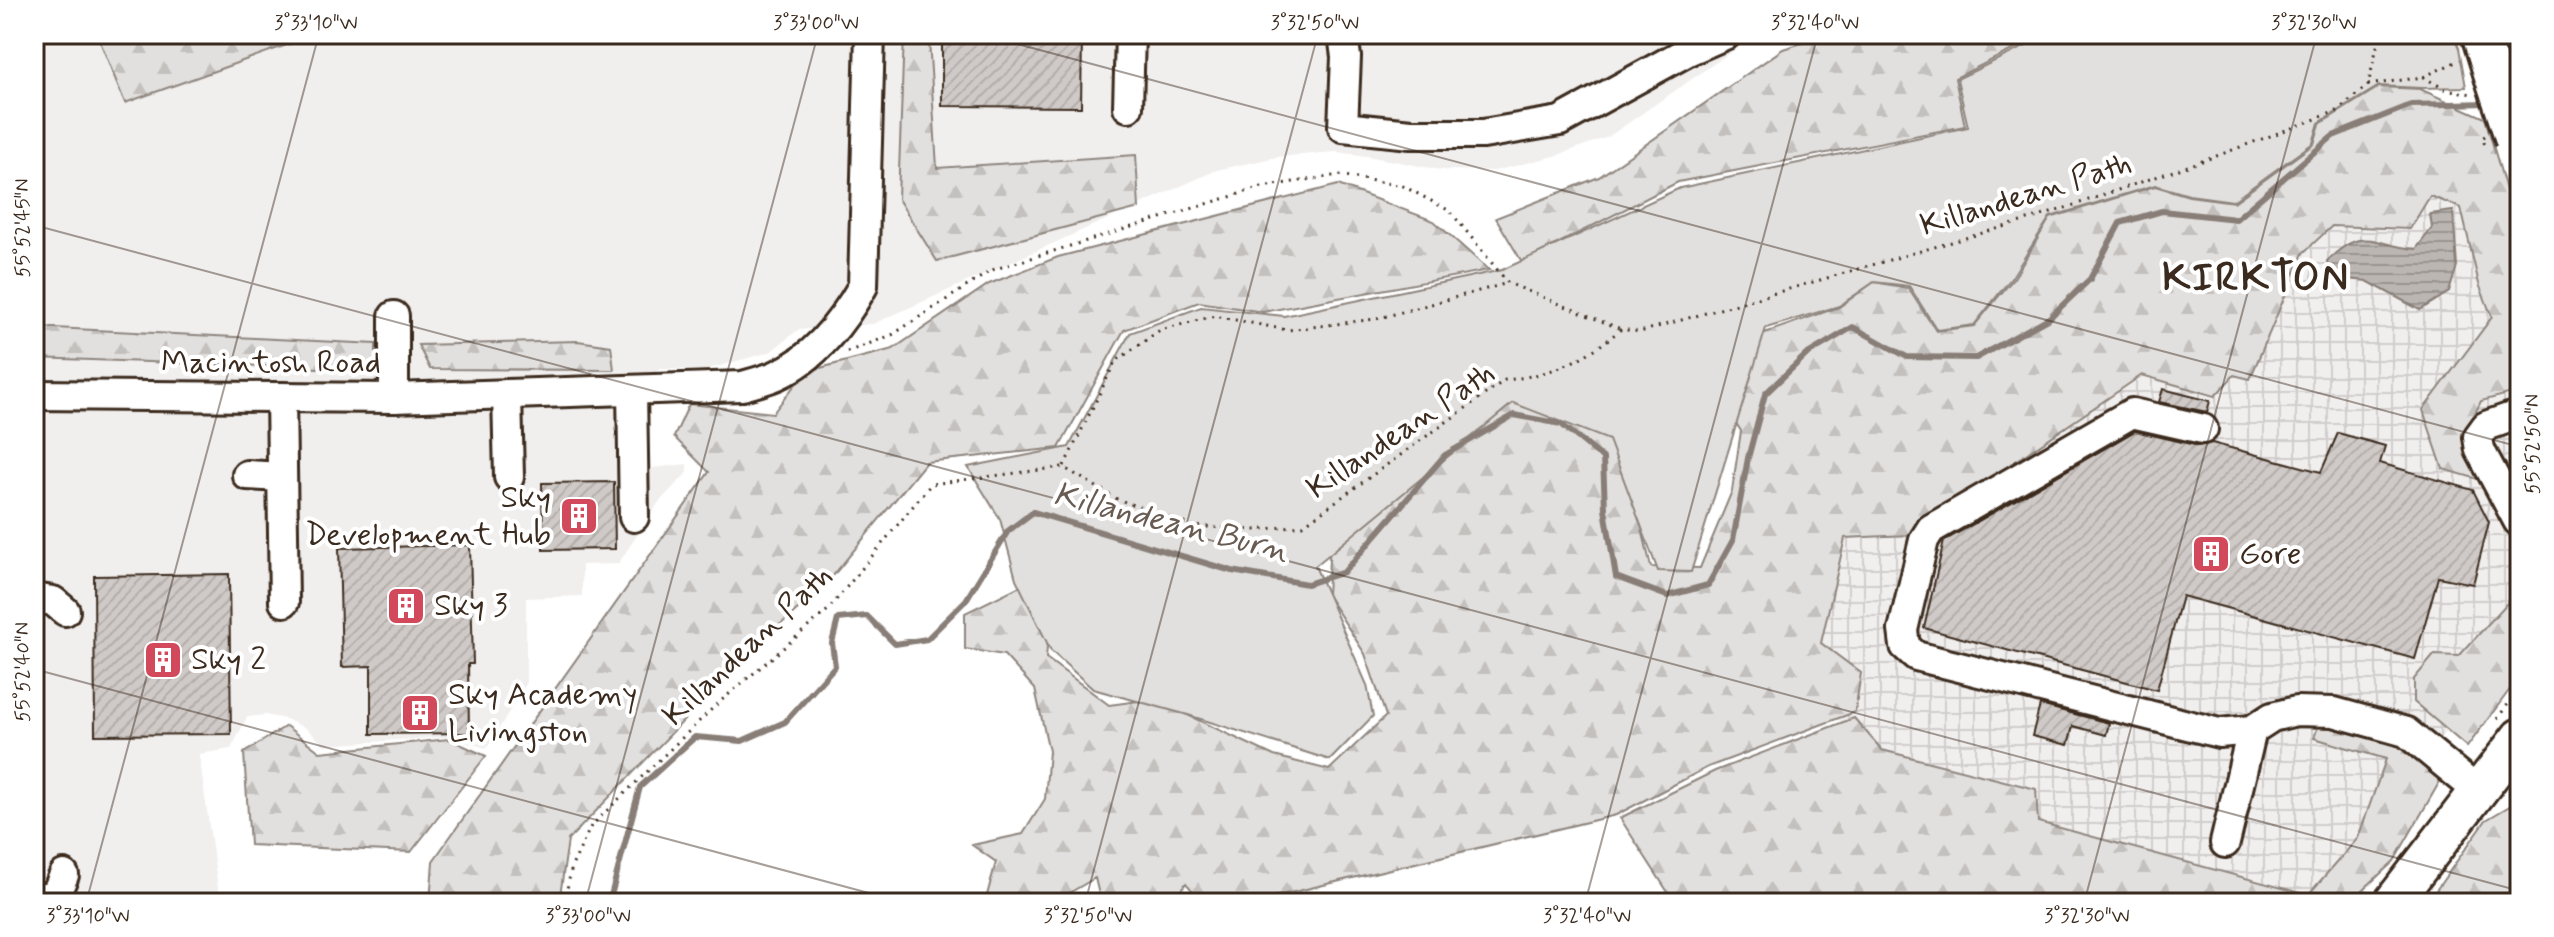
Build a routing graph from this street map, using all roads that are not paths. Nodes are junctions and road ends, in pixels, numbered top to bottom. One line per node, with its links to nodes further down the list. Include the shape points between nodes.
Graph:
1 (870, 34): 9 (street, Macintosh Road, via 863,286 843,320 813,351 780,374 742,386)
2 (1130, 34): 6 (street)
3 (1343, 34): 4 (street, via 1343,127 1411,134 1483,134 1560,121)
4 (1727, 34)
5 (2480, 34): 7 (main road, bridge)
6 (1128, 107)
7 (2517, 150)
8 (394, 316): 13 (street)
9 (632, 390): 10 (street, Macintosh Road); 19 (street)
10 (507, 394): 13 (street, Macintosh Road); 18 (street)
11 (34, 395): 12 (street, Macintosh Road)
12 (281, 397): 13 (street, Macintosh Road); 17 (street)
13 (394, 398)
14 (2520, 414): 20 (street, via 2486,426 2478,437)
15 (2203, 429): 24 (street, via 2132,413 1931,529 1903,630 1905,646 1916,656 2219,733)
16 (247, 475): 17 (street)
17 (282, 477): 22 (street)
18 (509, 477)
19 (634, 517)
20 (2518, 521)
21 (34, 598): 23 (street, via 53,601)
22 (284, 602)
23 (65, 611)
24 (2252, 730): 26 (street, via 2272,717 2296,711 2334,712 2406,732); 27 (street)
25 (2520, 737): 26 (main road)
26 (2479, 792): 28 (main road)
27 (2225, 843)
28 (2392, 903)

